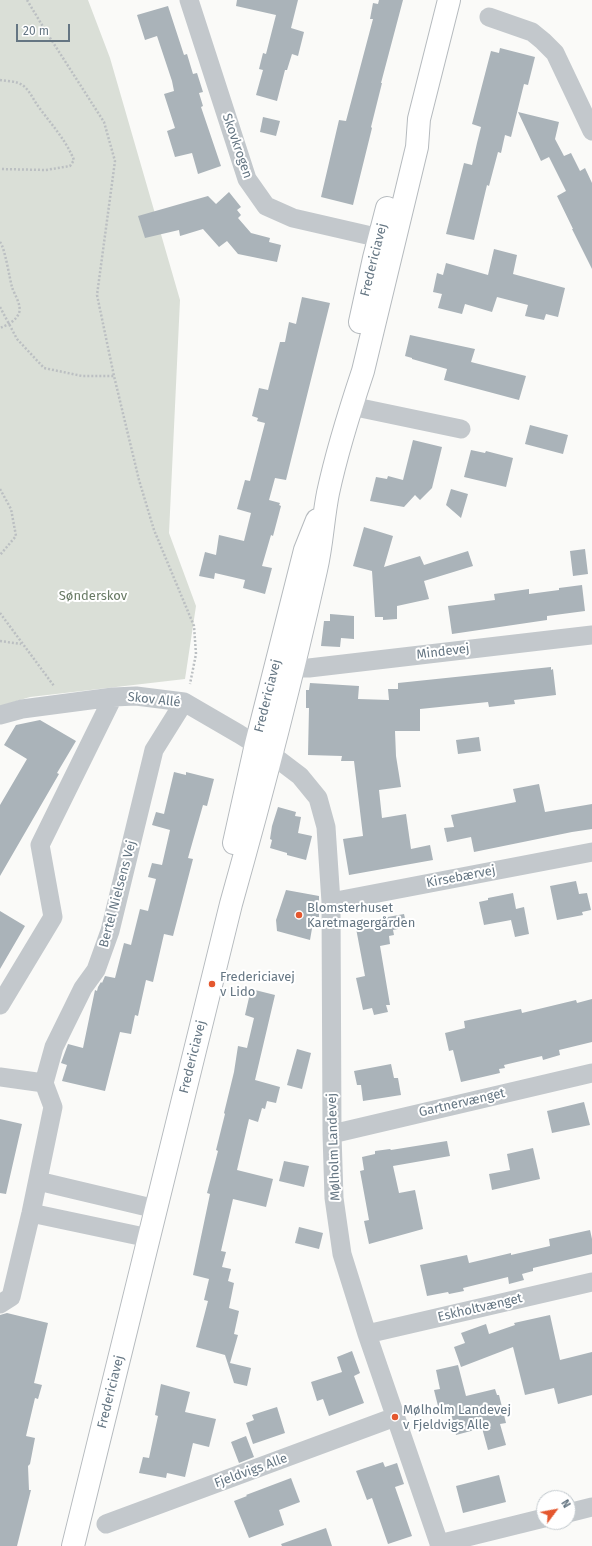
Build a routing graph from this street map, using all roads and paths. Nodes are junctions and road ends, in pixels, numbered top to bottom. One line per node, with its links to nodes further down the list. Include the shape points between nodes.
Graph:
1 (27, 0): 13 (path, via 104,122 115,161 96,295)
2 (189, 0): 8 (street, Skovkrogen, via 247,179 266,206 293,218)
3 (449, 0): 8 (main road, Fredericiavej, via 419,119 417,147)
4 (488, 17): 6 (street, via 532,32 555,53)
5 (0, 80): 7 (path, via 19,83 30,92 74,160 70,166 46,170)
6 (592, 131)
7 (0, 169)
8 (387, 240): 14 (main road, Fredericiavej, via 363,371)
9 (0, 242): 11 (path, via 4,248 3,254 20,312)
10 (0, 307): 11 (path)
11 (9, 324): 12 (path); 13 (path, via 18,340 44,368 82,376)
12 (0, 328)
13 (114, 376): 25 (path, via 154,530 194,626 196,654)
14 (351, 406): 15 (street); 17 (main road, Fredericiavej)
15 (460, 429)
16 (0, 490): 18 (path, via 11,509 16,536)
17 (328, 493): 23 (main road, Fredericiavej, via 320,554); 28 (main road, Fredericiavej, via 305,550)
18 (0, 555)
19 (0, 613): 22 (path)
20 (592, 635): 23 (street, Mindevej)
21 (0, 641): 22 (path)
22 (22, 644): 26 (path)
23 (294, 668): 28 (main road, Fredericiavej)
24 (113, 697): 25 (street, Skov Allé, via 136,696); 26 (street, Skov Allé); 31 (street, via 40,845 53,917)
25 (184, 702): 28 (street, Skov Allé); 34 (street, Bertel Nielsens Vej, via 154,750 110,931 96,970 83,988 54,1047)
26 (68, 704): 27 (street, Skov Allé, via 22,709)
27 (0, 715)
28 (263, 749): 30 (street, Mølholm Landevej, via 300,776 318,798 326,827); 37 (main road, Fredericiavej, via 235,840 231,904)
29 (592, 852): 30 (street, Kirsebærvej)
30 (331, 902): 35 (street, Mølholm Landevej)
31 (0, 1005)
32 (592, 1073): 35 (street, Gartnervænget)
33 (0, 1077): 34 (street)
34 (44, 1083): 36 (street, via 53,1107)
35 (332, 1134): 42 (street, Mølholm Landevej, via 334,1198 342,1254)
36 (38, 1181): 37 (street); 38 (street)
37 (156, 1209): 39 (main road, Fredericiavej)
38 (31, 1213): 39 (street); 41 (street, via 11,1297)
39 (149, 1238): 49 (main road, Fredericiavej)
40 (592, 1282): 42 (street, Eskholtvænget)
41 (0, 1304)
42 (367, 1334): 43 (street, Mølholm Landevej)
43 (395, 1417): 47 (street, Fjeldvigs Alle); 48 (street, Mølholm Landevej)
44 (592, 1507): 45 (street)
45 (576, 1510)
46 (536, 1520): 48 (street)
47 (106, 1524)
48 (439, 1545)
49 (73, 1546)

